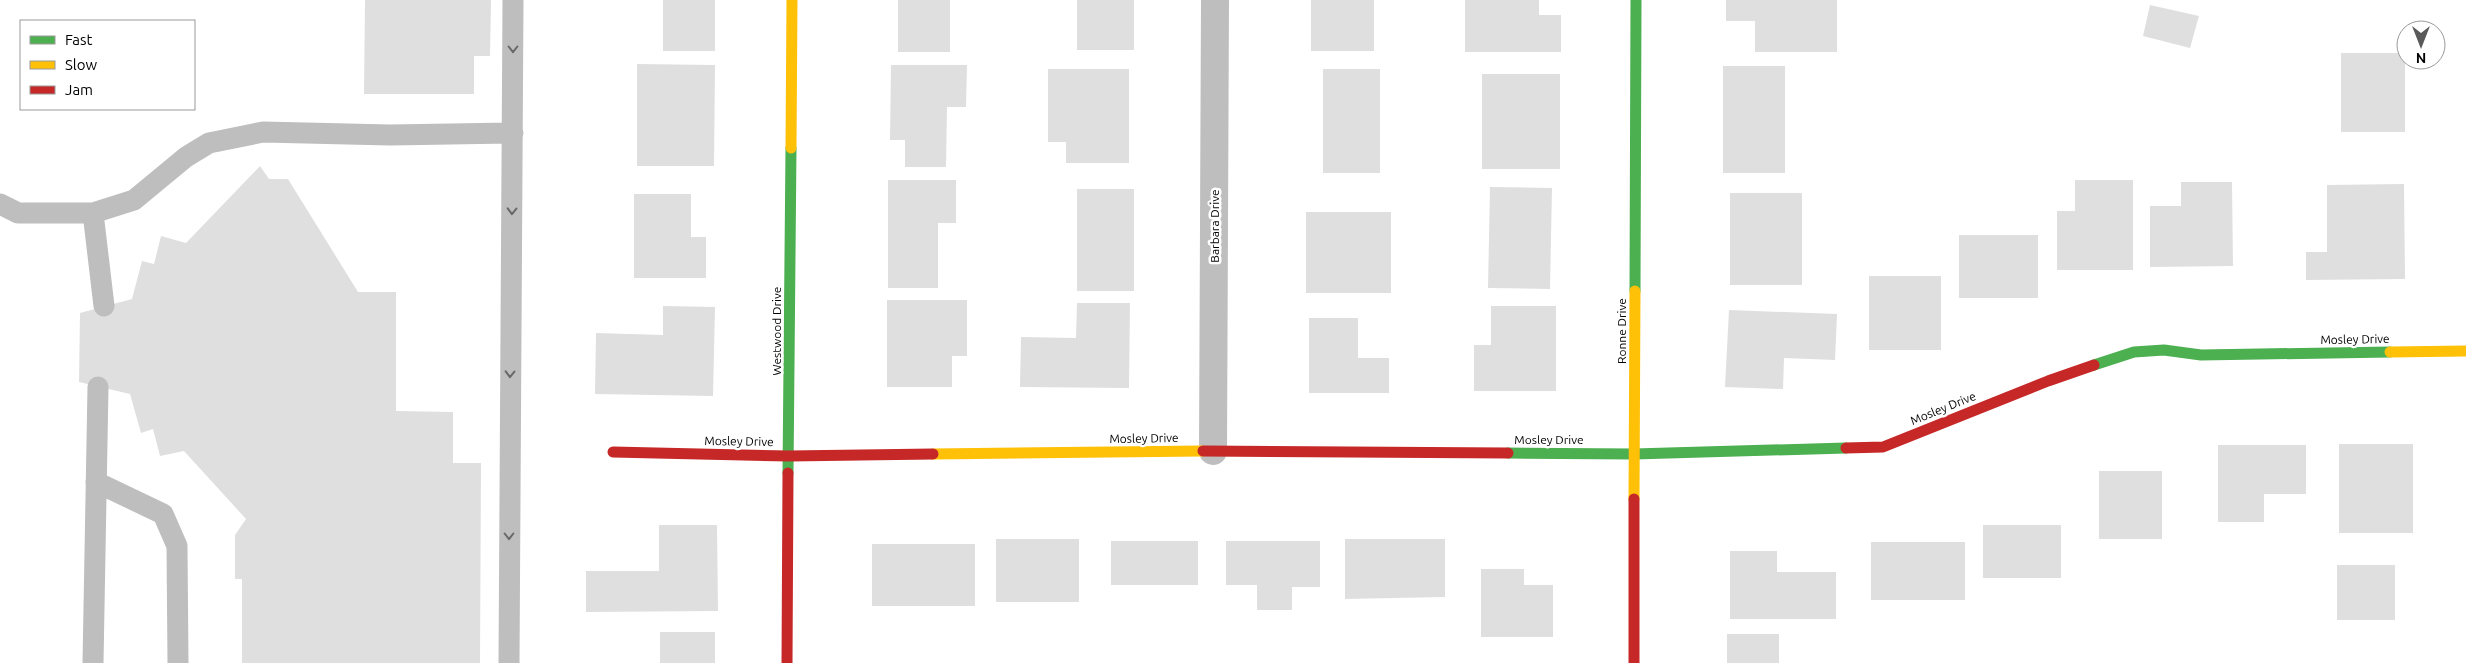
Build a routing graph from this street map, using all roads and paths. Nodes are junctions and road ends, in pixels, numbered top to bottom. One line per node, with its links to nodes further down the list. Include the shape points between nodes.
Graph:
1 (513, 0): 5 (lane, one-way to 5)
2 (792, 0): 14 (street, Westwood Drive)
3 (1215, 0): 11 (street, Barbara Drive)
4 (1636, 0): 13 (street, Ronne Drive)
5 (513, 133): 7 (lane, via 263,132 209,143 186,156 134,200); 18 (lane, one-way to 18)
6 (0, 204): 7 (lane, via 18,213)
7 (93, 213): 8 (lane)
8 (104, 306)
9 (2466, 351): 13 (street, Mosley Drive, via 2201,355 2164,350 2134,352 2048,381 1883,447)
10 (98, 386): 15 (lane)
11 (1213, 451): 13 (street, Mosley Drive); 14 (street, Mosley Drive)
12 (613, 452): 14 (street, Mosley Drive)
13 (1634, 454): 20 (street, Ronne Drive)
14 (789, 456): 19 (street, Westwood Drive)
15 (96, 482): 16 (lane); 17 (lane, via 163,514 176,546)
16 (93, 663)
17 (178, 663)
18 (509, 663)
19 (787, 663)
20 (1634, 663)

